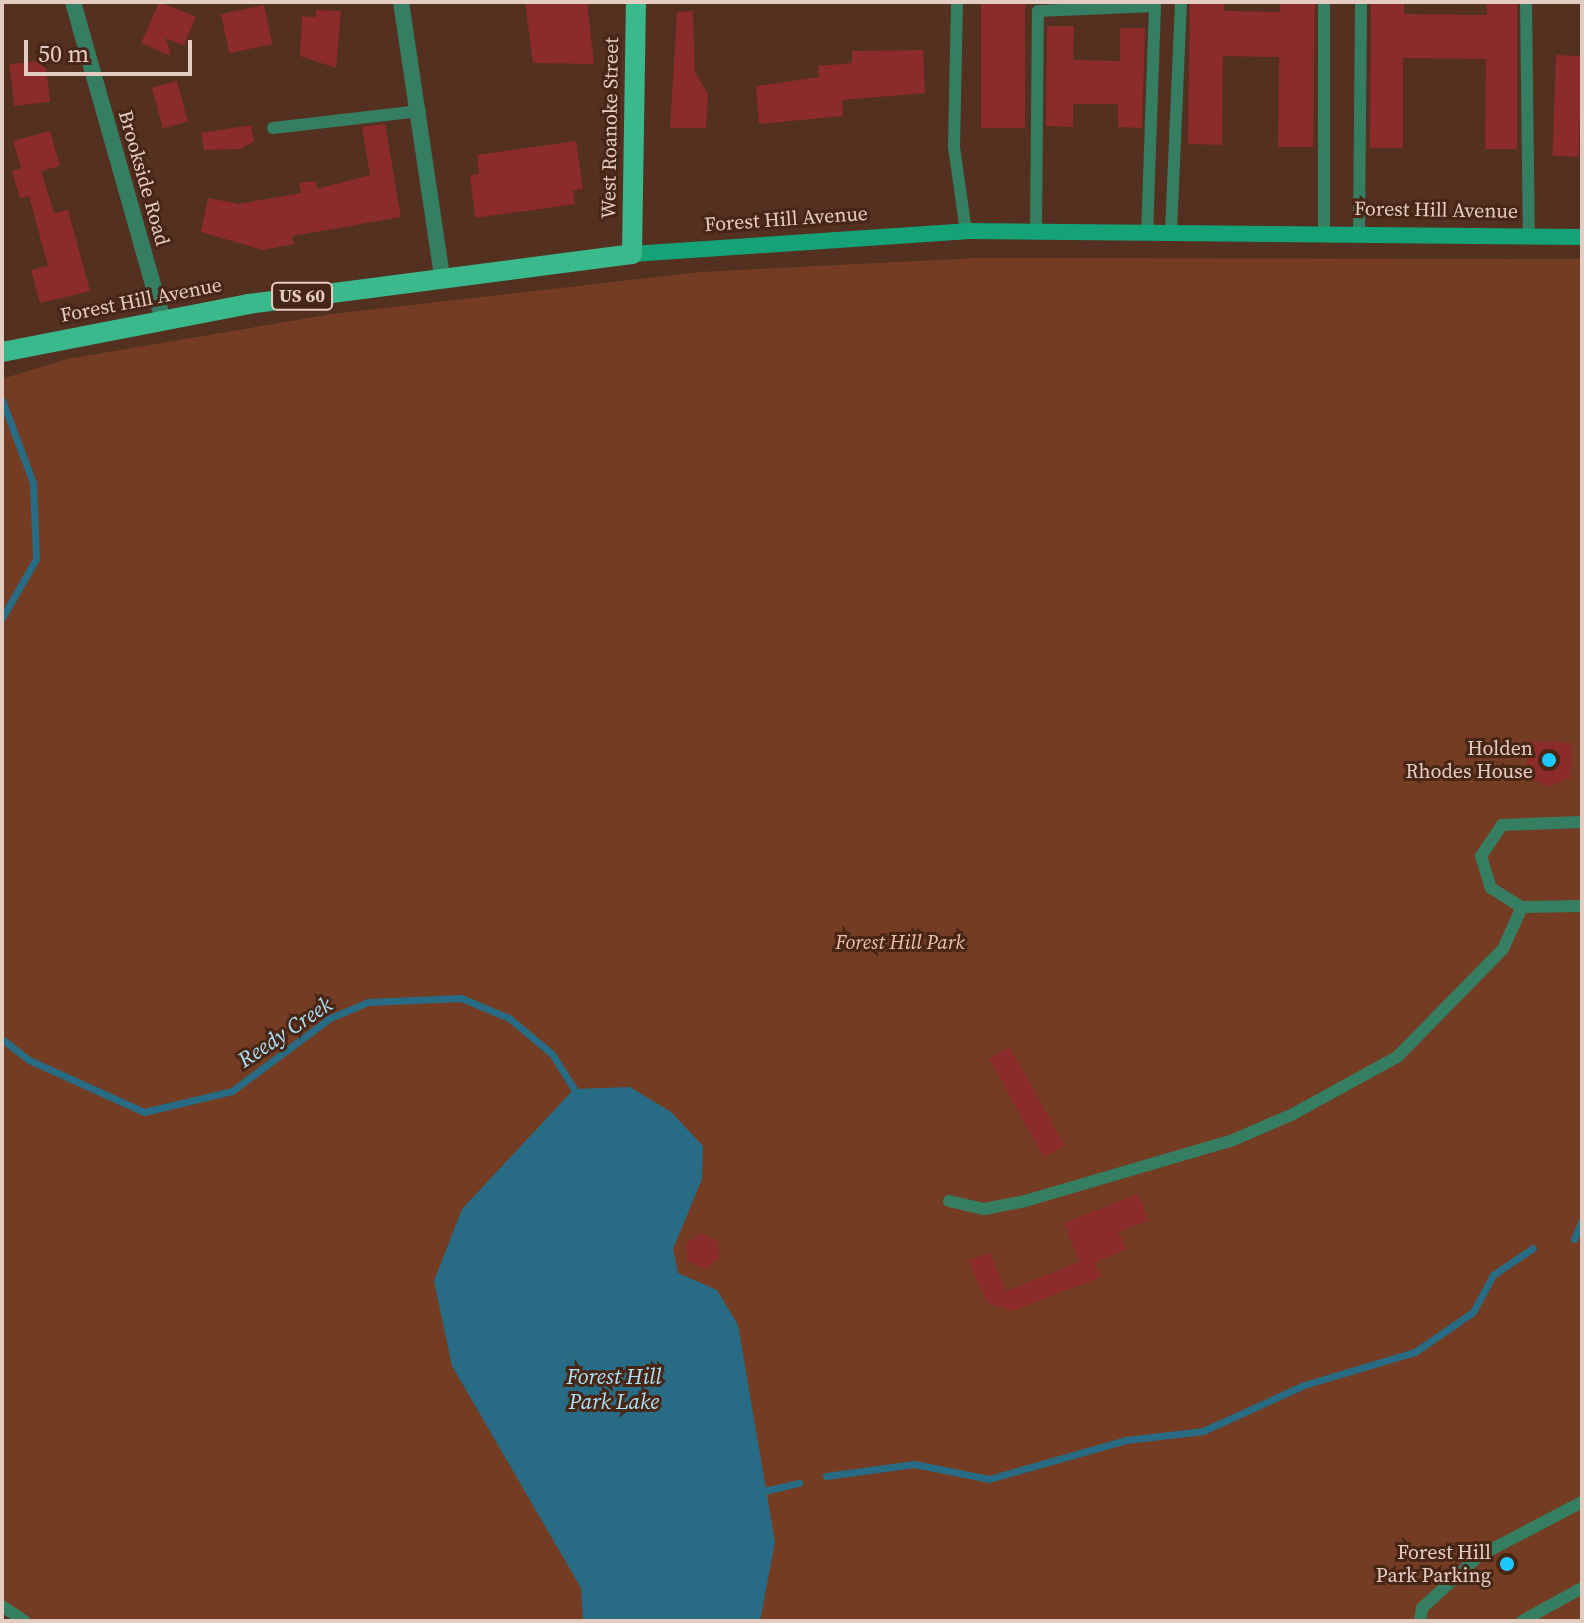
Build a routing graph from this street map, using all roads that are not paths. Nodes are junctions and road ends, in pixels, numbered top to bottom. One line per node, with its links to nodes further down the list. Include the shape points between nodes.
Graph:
1 (73, 2): 21 (street, Brookside Road)
2 (401, 2): 9 (street)
3 (636, 2): 19 (main road, West Roanoke Street)
4 (1181, 2): 14 (lane)
5 (1324, 2): 15 (lane)
6 (1361, 2): 16 (lane)
7 (1526, 2): 17 (lane)
8 (957, 3): 12 (lane, via 954,147)
9 (420, 111): 10 (lane); 20 (street)
10 (273, 128)
11 (1036, 230): 12 (main road, Forest Hill Avenue); 13 (main road, Forest Hill Avenue); 13 (lane, via 1038,11 1155,6)
12 (966, 231): 19 (main road, Forest Hill Avenue)
13 (1147, 231): 14 (main road, Forest Hill Avenue)
14 (1171, 231): 15 (main road, Forest Hill Avenue)
15 (1324, 232): 16 (main road, Forest Hill Avenue)
16 (1359, 232): 17 (main road, Forest Hill Avenue)
17 (1529, 235): 18 (main road, Forest Hill Avenue)
18 (1582, 237)
19 (632, 254): 20 (main road, Forest Hill Avenue / US 60)
20 (442, 277): 21 (main road, Forest Hill Avenue / US 60)
21 (163, 319): 22 (main road, Forest Hill Avenue / US 60)
22 (11, 350)
23 (1582, 822): 25 (lane, via 1502,825 1491,840 1481,856 1483,874 1491,888)
24 (1582, 906): 25 (lane)
25 (1522, 907): 26 (lane, via 1503,949 1397,1057 1293,1114 1233,1140 1025,1201 984,1209)
26 (949, 1201)
27 (1582, 1502): 31 (lane, via 1479,1556 1422,1608)
28 (1582, 1588): 32 (lane)
29 (2, 1606): 30 (lane)
30 (24, 1621)
31 (1420, 1621)
32 (1522, 1621)

